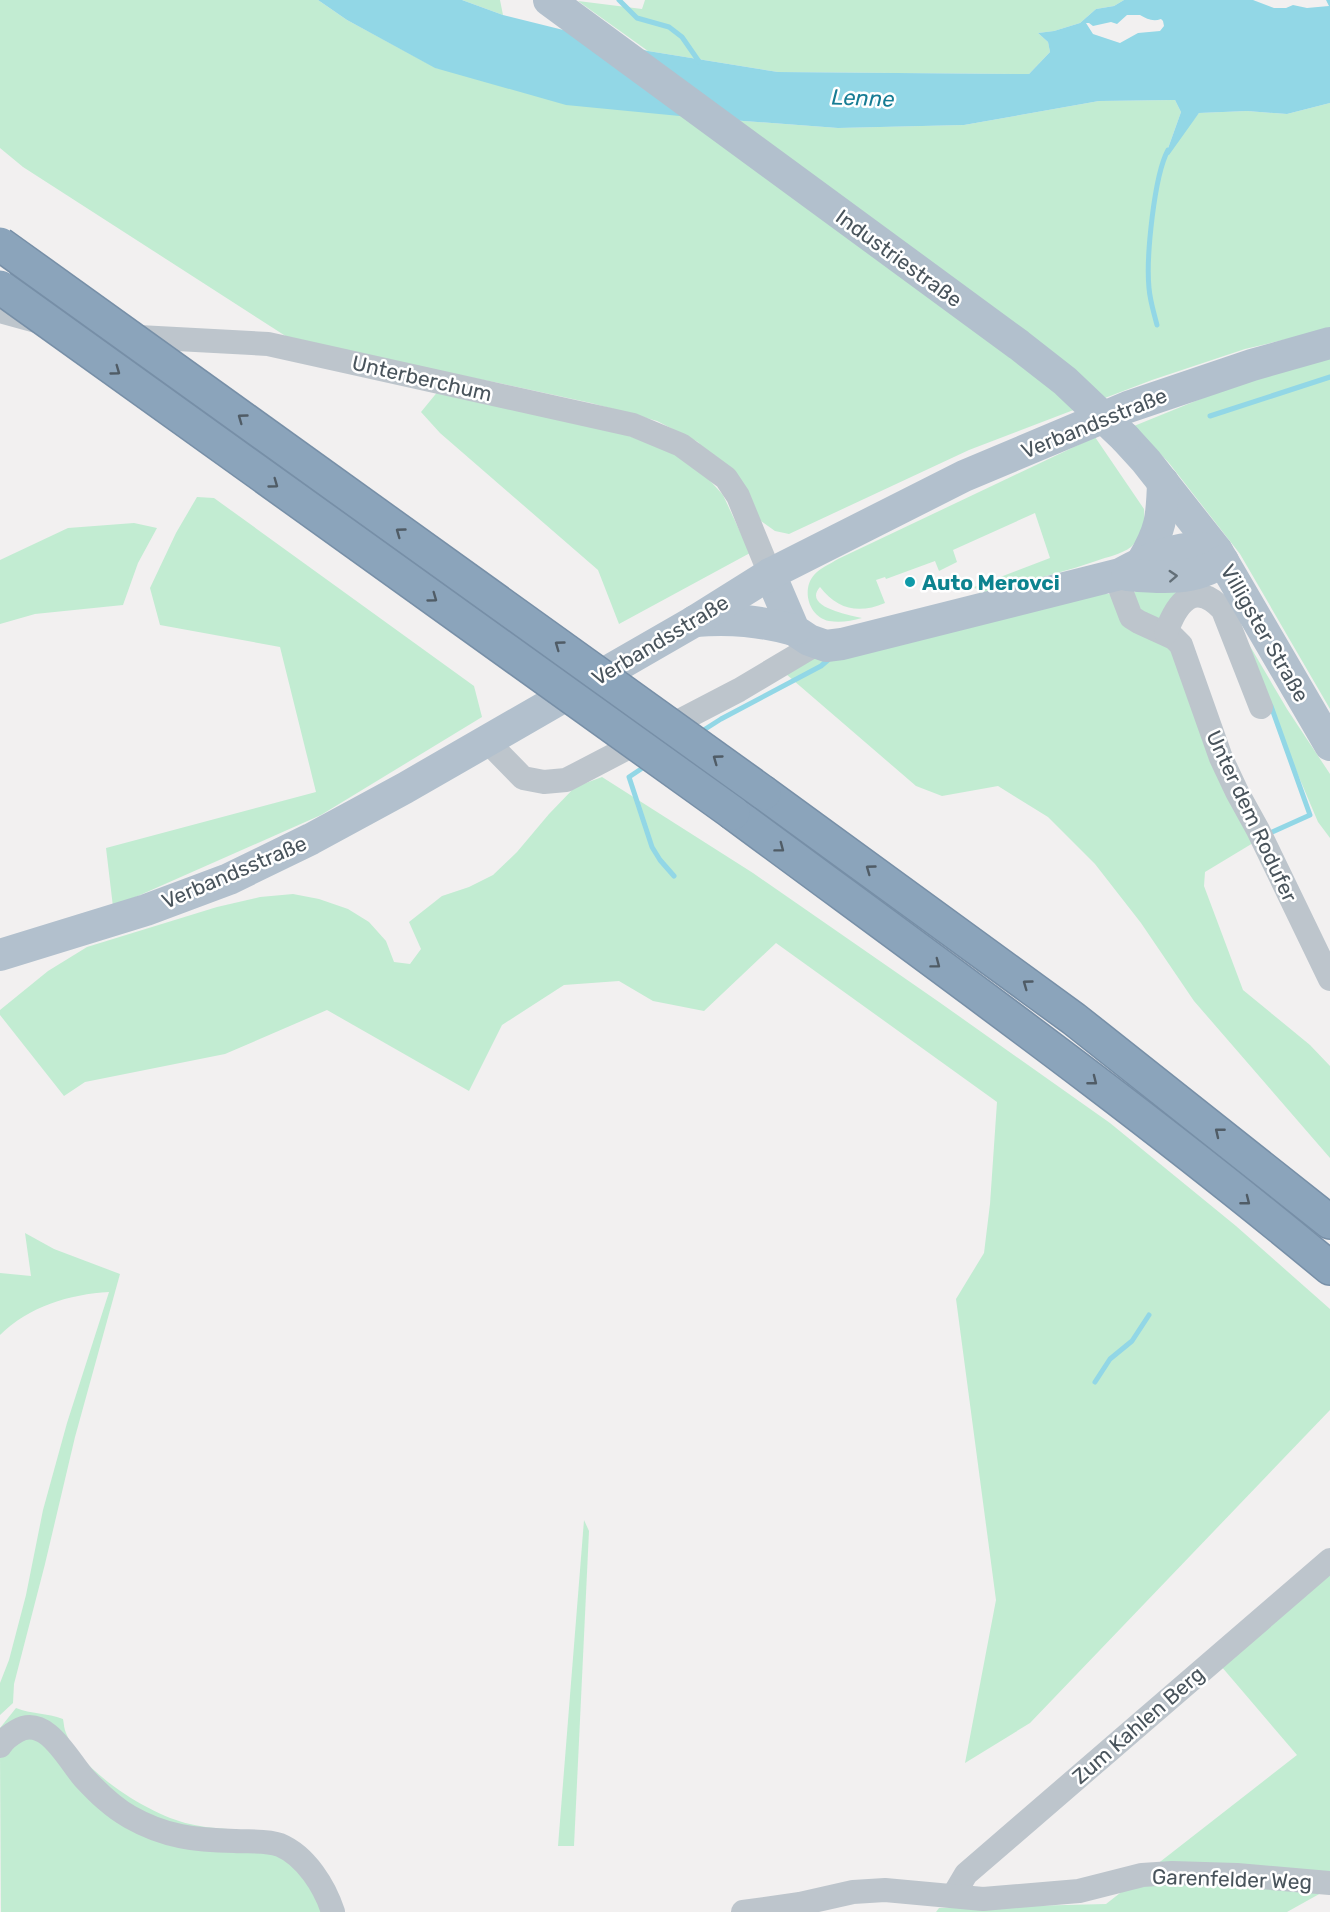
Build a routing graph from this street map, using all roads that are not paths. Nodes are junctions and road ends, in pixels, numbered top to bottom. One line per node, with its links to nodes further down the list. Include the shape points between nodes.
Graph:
1 (549, 0): 6 (main road, Industriestraße, bridge, via 1065,381 1125,438)
2 (0, 244): 18 (highway, one-way to 2, bridge, via 1074,1019)
3 (0, 287): 19 (highway, one-way to 19, bridge, via 733,813 1070,1063)
4 (0, 311): 9 (street, Unterberchum, via 82,334 268,344 633,424 681,445 726,478 738,495)
5 (1330, 343): 9 (main road, Verbandsstraße, via 1252,364 1060,435 964,476)
6 (1163, 482): 7 (main road, Industriestraße); 8 (main road, via 1158,531)
7 (1220, 556): 8 (main road, Villigster Straße, via 1197,548 1182,550); 15 (main road, Villigster Straße)
8 (1126, 570): 11 (street, Unter dem Rodufer, via 1123,598 1131,616); 12 (main road, Villigster Straße, via 842,644 826,646)
9 (770, 574): 10 (main road, Verbandsstraße); 12 (main road)
10 (695, 621): 12 (main road, Villigster Straße, via 742,620 771,624); 14 (main road, Verbandsstraße)
11 (1166, 633): 13 (street, via 1184,600 1203,596 1215,601 1223,610); 17 (street, Unter dem Rodufer, via 1182,645 1221,758)
12 (806, 636): 14 (street, via 739,690 566,780 544,782 524,778)
13 (1261, 707)
14 (487, 741): 16 (main road, Verbandsstraße, via 311,839 229,879 146,910)
15 (1330, 745)
16 (0, 955)
17 (1330, 979)
18 (1330, 1222)
19 (1330, 1268)
20 (1330, 1560): 23 (street, Zum Kahlen Berg, via 966,1874)
21 (0, 1746): 25 (street, via 10,1734 34,1727 52,1737 110,1804 150,1828 190,1839 280,1845 311,1870)
22 (1330, 1883): 23 (street, Garenfelder Weg, via 1172,1873 1142,1875 1079,1891 983,1899)
23 (953, 1896): 24 (street, Garenfelder Weg, via 885,1890 853,1892)
24 (804, 1908): 26 (street, Garenfelder Weg)
25 (333, 1912)
26 (743, 1912)

